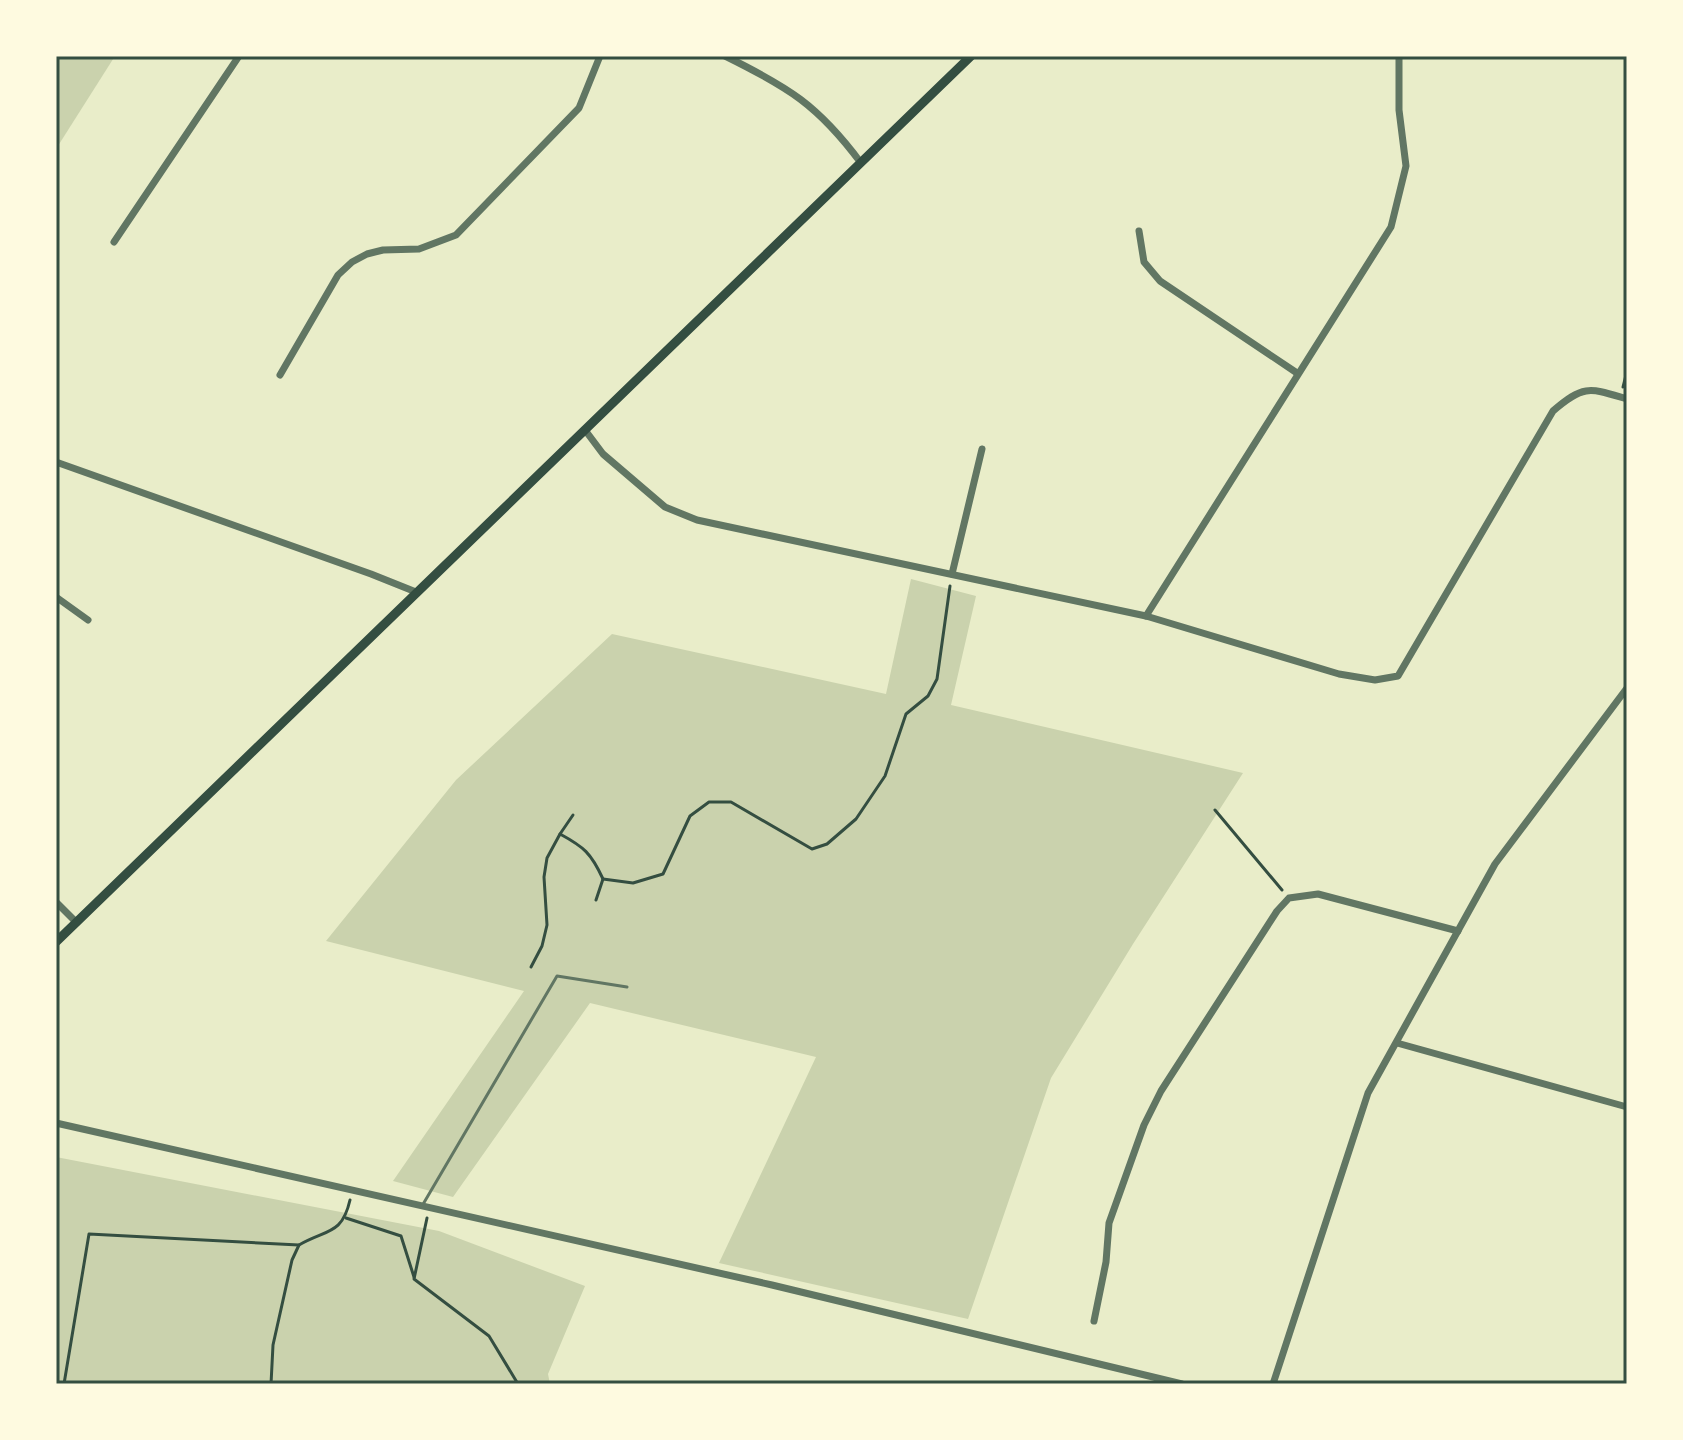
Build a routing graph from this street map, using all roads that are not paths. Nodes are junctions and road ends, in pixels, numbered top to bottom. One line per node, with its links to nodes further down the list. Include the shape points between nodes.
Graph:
1 (239, 56): 8 (street)
2 (600, 56): 10 (street, via 579,108 456,235 419,249 367,254 338,275)
3 (725, 56): 6 (street, via 793,91)
4 (971, 56): 6 (main road)
5 (1399, 56): 9 (street, via 1406,166 1391,227)
6 (861, 163): 12 (main road)
7 (1139, 231): 9 (street, via 1144,262 1160,281)
8 (114, 242)
9 (1297, 373): 18 (street)
10 (280, 375)
11 (1623, 398): 18 (street, via 1591,388 1568,397 1553,411 1398,676 1375,680 1339,674)
12 (585, 430): 15 (street, via 603,454 665,507 697,520); 16 (main road)
13 (982, 449): 15 (street)
14 (56, 462): 16 (street)
15 (952, 574): 18 (street)
16 (416, 592): 22 (main road)
17 (56, 597): 19 (street)
18 (1146, 616)
19 (88, 620)
20 (1627, 688): 23 (street, via 1495,864)
21 (56, 902): 22 (street)
22 (76, 922): 24 (main road)
23 (1458, 931): 26 (street); 30 (street, via 1318,894 1289,898 1169,1078 1144,1125 1109,1223)
24 (56, 942)
25 (627, 987): 29 (lane, via 557,976)
26 (1397, 1043): 27 (street); 32 (street, via 1368,1093)
27 (1627, 1107)
28 (56, 1123): 29 (street)
29 (426, 1207): 31 (street)
30 (1094, 1321)
31 (1182, 1384)
32 (1273, 1384)

